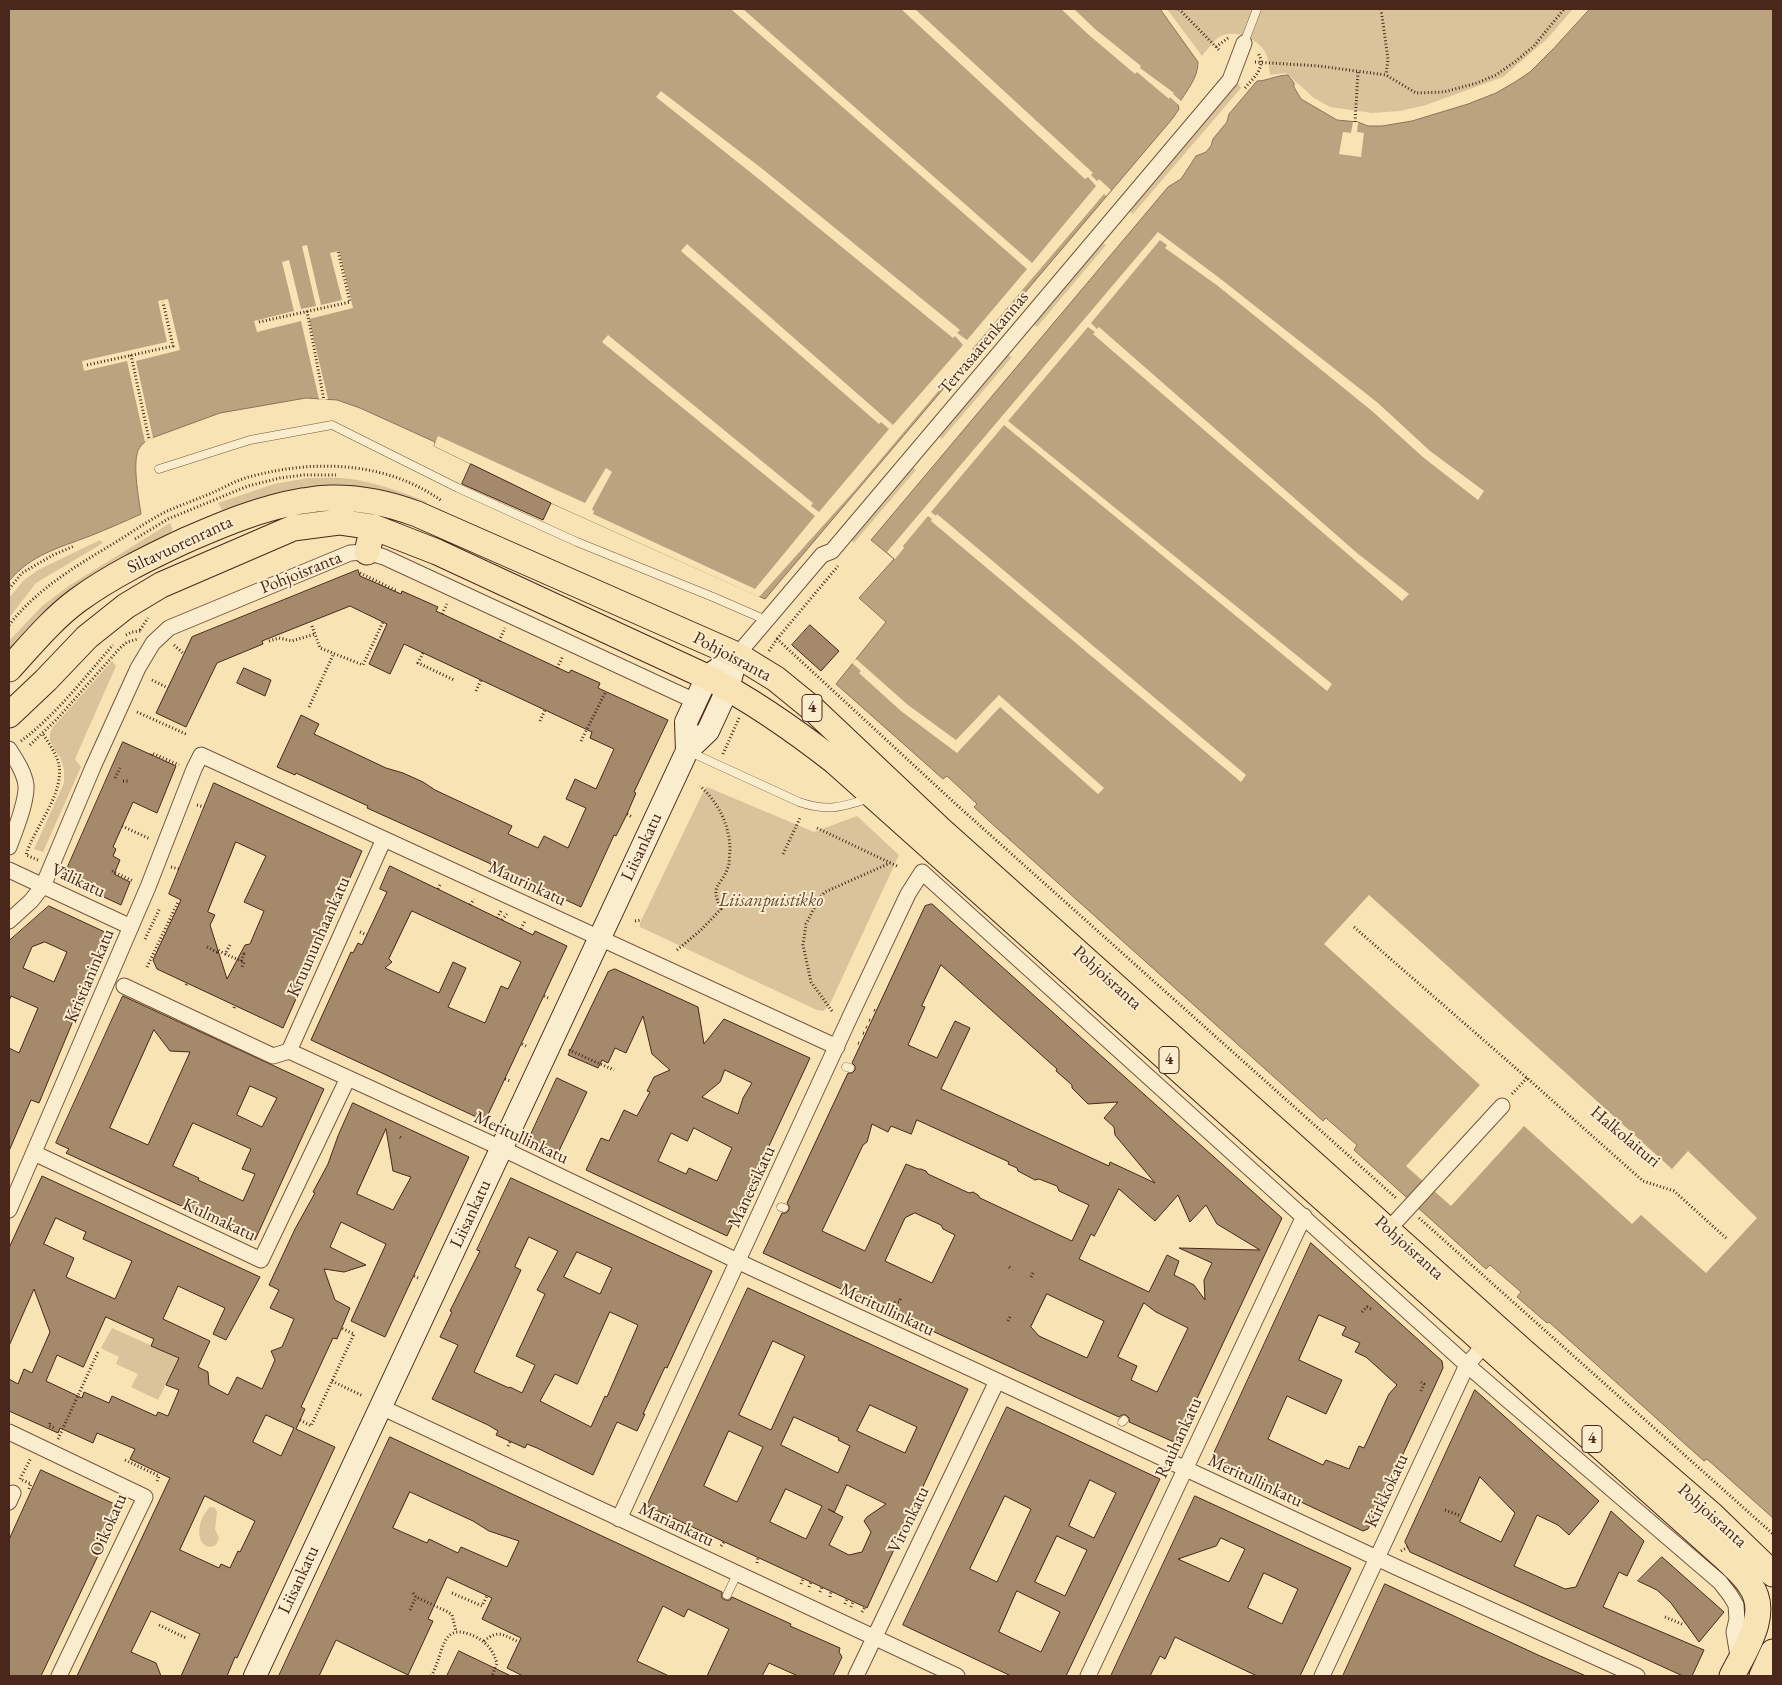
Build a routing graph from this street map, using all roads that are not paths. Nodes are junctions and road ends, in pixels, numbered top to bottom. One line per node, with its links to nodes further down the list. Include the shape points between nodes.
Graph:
1 (1257, 9): 2 (lane)
2 (1244, 44): 7 (street, Tervasaarenkannas, via 1230,80 832,551 822,555)
3 (159, 469): 7 (lane, via 250,440 332,425 560,534)
4 (386, 503): 8 (main road, Pohjoisranta); 9 (main road, Siltavuorenranta, via 327,497 282,504 195,536 115,575 77,600)
5 (373, 526): 6 (main road); 10 (main road, Pohjoisranta, via 477,570); 12 (main road, Siltavuorenranta, via 339,522 293,528 161,585 126,606 87,637)
6 (363, 562): 11 (street, Pohjoisranta, via 384,556); 20 (street, Pohjoisranta, via 345,555 169,628 153,643 138,668)
7 (766, 620): 8 (street, Tervasaarenkannas)
8 (737, 655): 10 (street, Liisankatu); 33 (main road, Pohjoisranta / 4, via 776,679 814,710 941,830)
9 (9, 669)
10 (718, 683): 11 (street, Liisankatu); 14 (street, Liisankatu, via 708,731); 16 (main road, Pohjoisranta, via 802,736)
11 (695, 702): 14 (street, Liisankatu, via 686,722)
12 (9, 715)
13 (9, 749): 18 (street, via 26,786)
14 (687, 751): 16 (lane, via 799,802 839,808); 23 (street, Liisankatu)
15 (201, 755): 17 (street, Maurinkatu); 22 (street, Kristianinkatu)
16 (875, 797): 35 (main road, Pohjoisranta / 4)
17 (384, 839): 23 (street, Maurinkatu); 26 (street, Kruununhaankatu)
18 (9, 847)
19 (9, 870): 20 (street, Välikatu)
20 (43, 886): 21 (street, Pohjoisranta); 22 (street, Välikatu)
21 (9, 921)
22 (131, 927): 30 (street, Kristianinkatu)
23 (599, 937): 25 (street, Maurinkatu); 29 (street, Liisankatu)
24 (124, 986): 26 (street, Meritullinkatu, via 273,1056)
25 (836, 1046): 32 (street, Maneesikatu, via 908,894 922,872); 34 (street, Maneesikatu)
26 (289, 1051): 27 (street, Meritullinkatu)
27 (348, 1078): 29 (street, Meritullinkatu); 30 (street, Kulmakatu, via 261,1260)
28 (1502, 1106): 33 (street)
29 (501, 1148): 34 (street, Meritullinkatu); 38 (street, Liisankatu)
30 (34, 1153): 31 (street, Kristianinkatu)
31 (9, 1210)
32 (1304, 1216): 36 (street); 40 (street, Rauhankatu)
33 (1388, 1230): 35 (main road, Pohjoisranta / 4)
34 (738, 1262): 37 (street, Meritullinkatu); 41 (street, Maneesikatu)
35 (1492, 1336): 36 (street, Kirkkokatu); 43 (main road, Pohjoisranta / 4, via 1712,1515)
36 (1467, 1365): 42 (street, Kirkkokatu); 48 (street, via 1720,1582 1736,1605)
37 (997, 1381): 40 (street, Meritullinkatu); 46 (street, Vironkatu)
38 (372, 1402): 41 (street, Mariankatu); 50 (street, Liisankatu)
39 (9, 1432): 49 (street, Oikokatu, via 145,1497)
40 (1185, 1469): 42 (street, Meritullinkatu); 53 (street, Rauhankatu)
41 (619, 1519): 44 (street, Mariankatu)
42 (1377, 1558): 54 (street, Kirkkokatu); 55 (street, Meritullinkatu)
43 (1759, 1571): 48 (main road, 4, via 1754,1591 1759,1608 1755,1627)
44 (736, 1574): 45 (lane); 46 (street, Mariankatu)
45 (727, 1595)
46 (874, 1638): 51 (street, Vironkatu); 52 (street, Mariankatu)
47 (1773, 1652): 56 (main road)
48 (1735, 1669)
49 (59, 1676)
50 (255, 1676)
51 (856, 1676)
52 (957, 1676)
53 (1088, 1676)
54 (1322, 1676)
55 (1637, 1676)
56 (1762, 1676)

